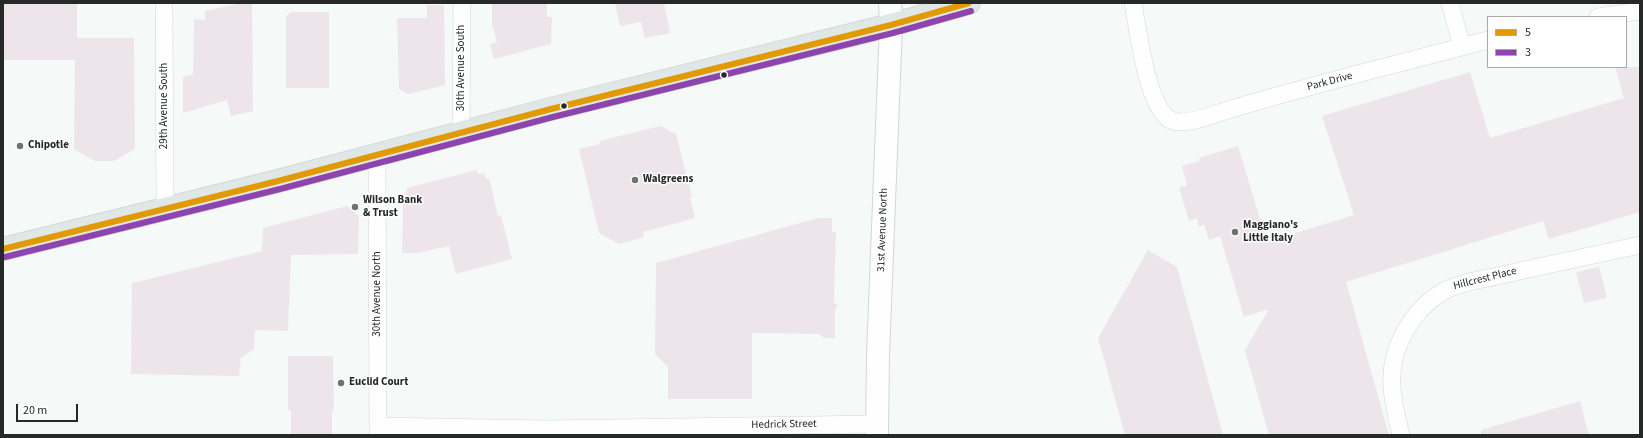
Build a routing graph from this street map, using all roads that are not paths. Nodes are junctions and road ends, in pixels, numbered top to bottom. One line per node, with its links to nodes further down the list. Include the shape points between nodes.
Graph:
1 (164, 3): 14 (street, 29th Avenue South)
2 (462, 3): 12 (street, 30th Avenue South)
3 (890, 3): 9 (main road, 31st Avenue North)
4 (969, 3): 9 (main road)
5 (1133, 3): 11 (street, Park Drive, via 1152,93 1158,108 1172,121 1200,119)
6 (1450, 3): 11 (street)
7 (1640, 11): 8 (street)
8 (1605, 16)
9 (891, 25): 12 (main road); 17 (main road, 31st Avenue North)
10 (1487, 40): 11 (street, Park Drive)
11 (1462, 46)
12 (462, 132): 13 (main road)
13 (377, 153): 14 (main road); 18 (street, 30th Avenue North)
14 (165, 209): 16 (main road)
15 (1640, 245): 19 (street, Hillcrest Place, via 1469,282 1448,289 1431,300 1404,332 1392,369 1393,400)
16 (3, 249)
17 (877, 429): 18 (street, Hedrick Street)
18 (378, 431)
19 (1401, 435)

